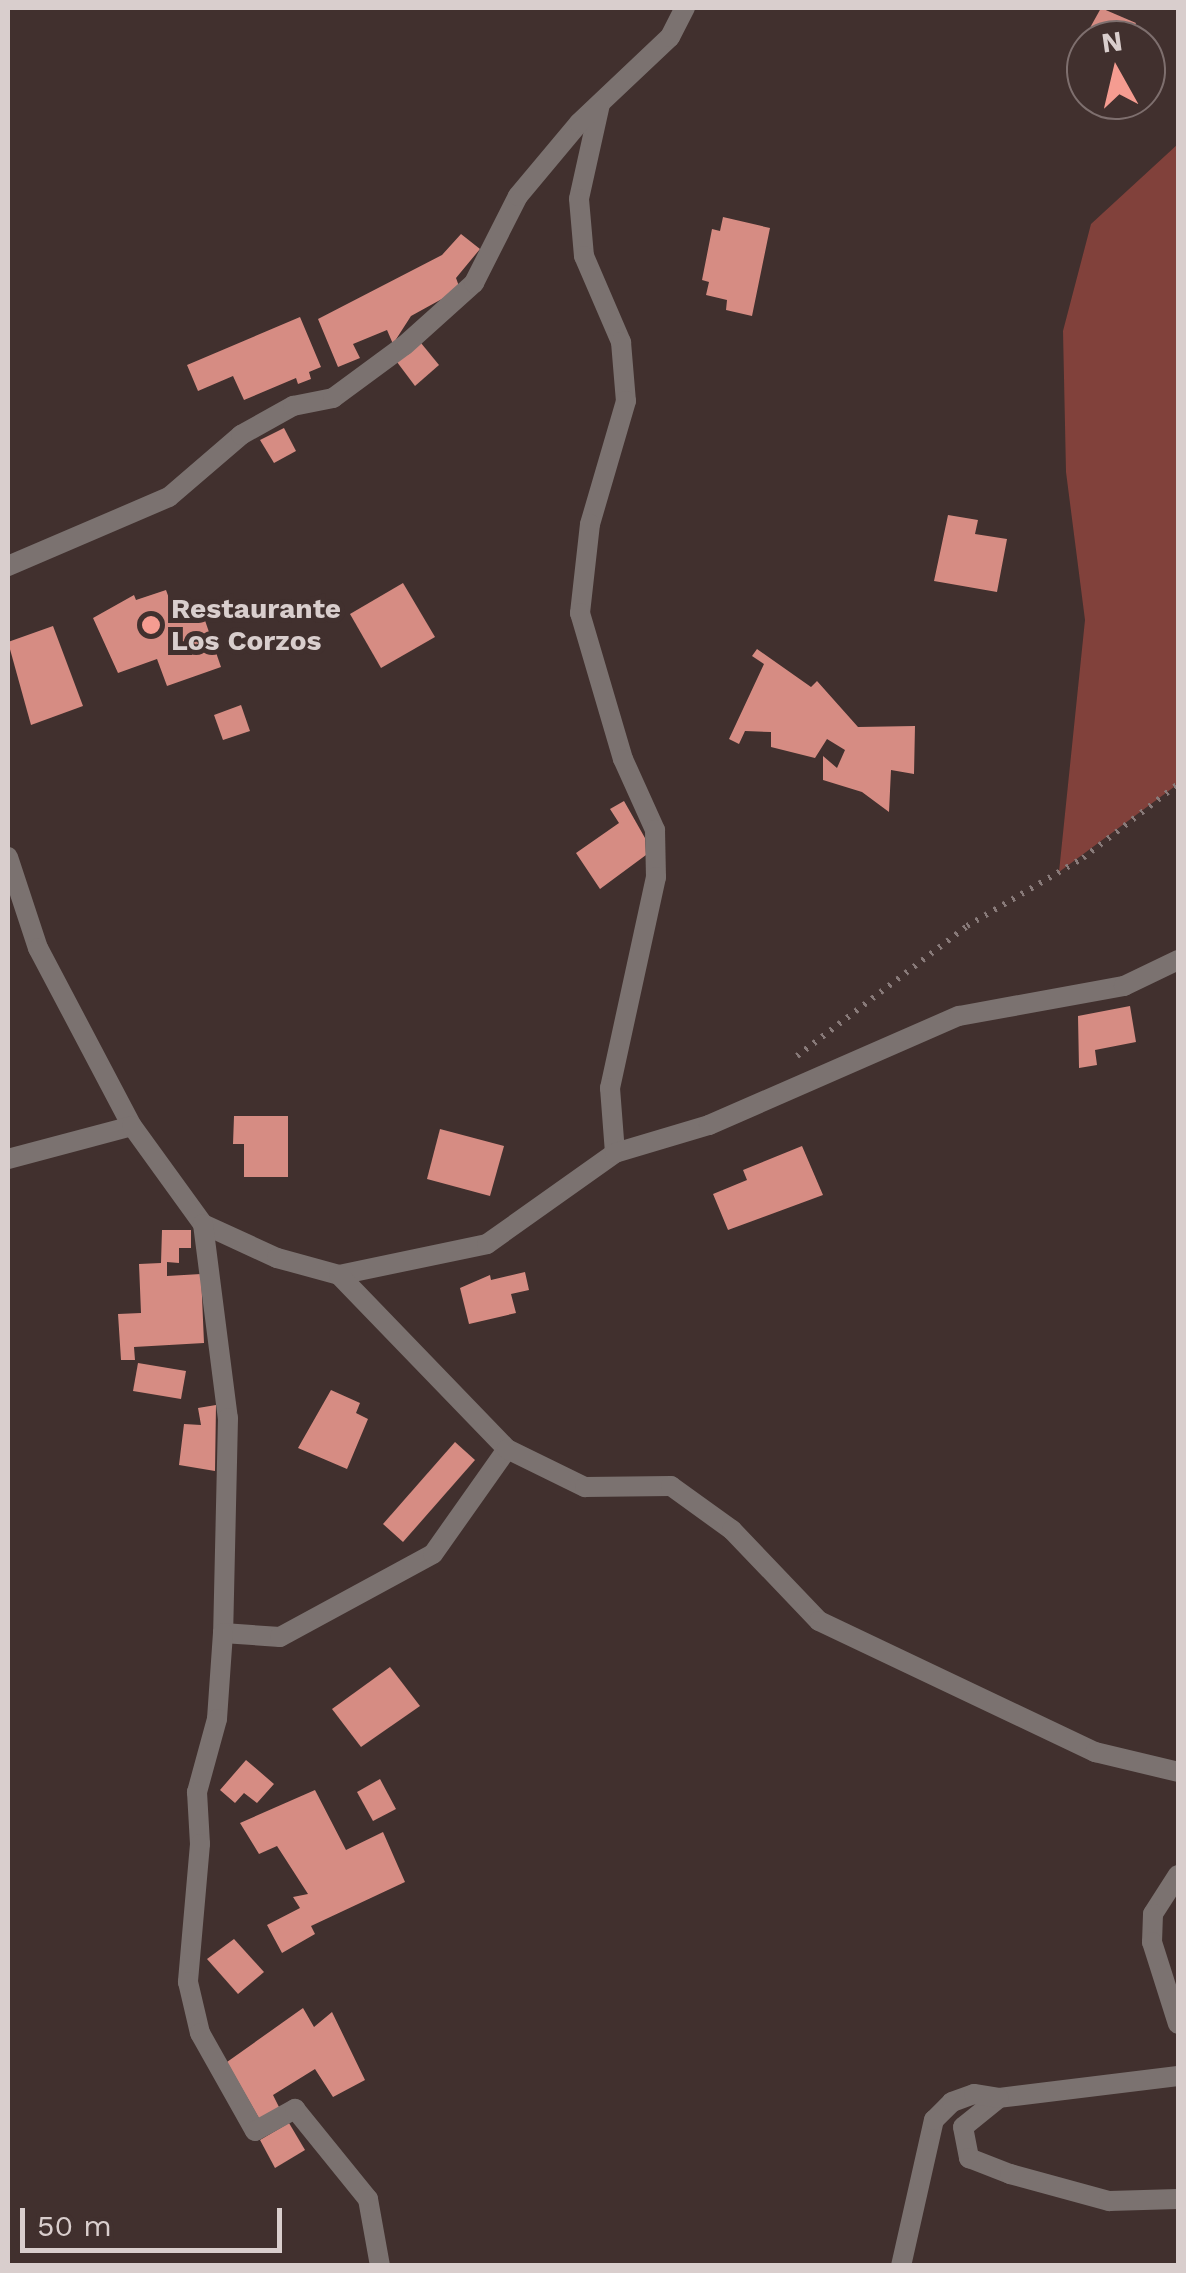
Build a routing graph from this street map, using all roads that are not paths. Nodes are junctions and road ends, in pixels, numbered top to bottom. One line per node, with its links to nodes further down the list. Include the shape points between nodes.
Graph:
1 (685, 8): 2 (street, via 670,37)
2 (600, 104): 3 (street, via 518,196 474,283 405,345 333,398 293,406 241,435 168,497); 7 (street, via 581,218 584,256 621,342 626,401 590,524 580,613 623,759 654,830 656,876 610,1088)
3 (8, 566)
4 (8, 856): 6 (street, via 38,948)
5 (1178, 960): 7 (street, via 1124,986 959,1016 709,1124)
6 (132, 1126): 8 (street); 9 (street)
7 (615, 1153): 10 (street, via 487,1244)
8 (8, 1158)
9 (203, 1224): 10 (street, via 277,1258); 12 (street, via 228,1418)
10 (339, 1274): 11 (street)
11 (507, 1450): 12 (street, via 433,1554 280,1637); 13 (street, via 585,1486 671,1486 732,1530 819,1621 1095,1752)
12 (223, 1632): 19 (street, via 216,1719 197,1792 200,1844 188,1982 200,2033 255,2131 295,2109 368,2199)
13 (1178, 1772)
14 (1178, 1875): 15 (street, via 1153,1914 1152,1942)
15 (1178, 2024)
16 (1178, 2076): 17 (street)
17 (1000, 2098): 18 (street, via 963,2127 968,2158 1110,2201); 20 (street, via 974,2094 952,2102 934,2120)
18 (1178, 2199)
19 (380, 2266)
20 (902, 2266)

